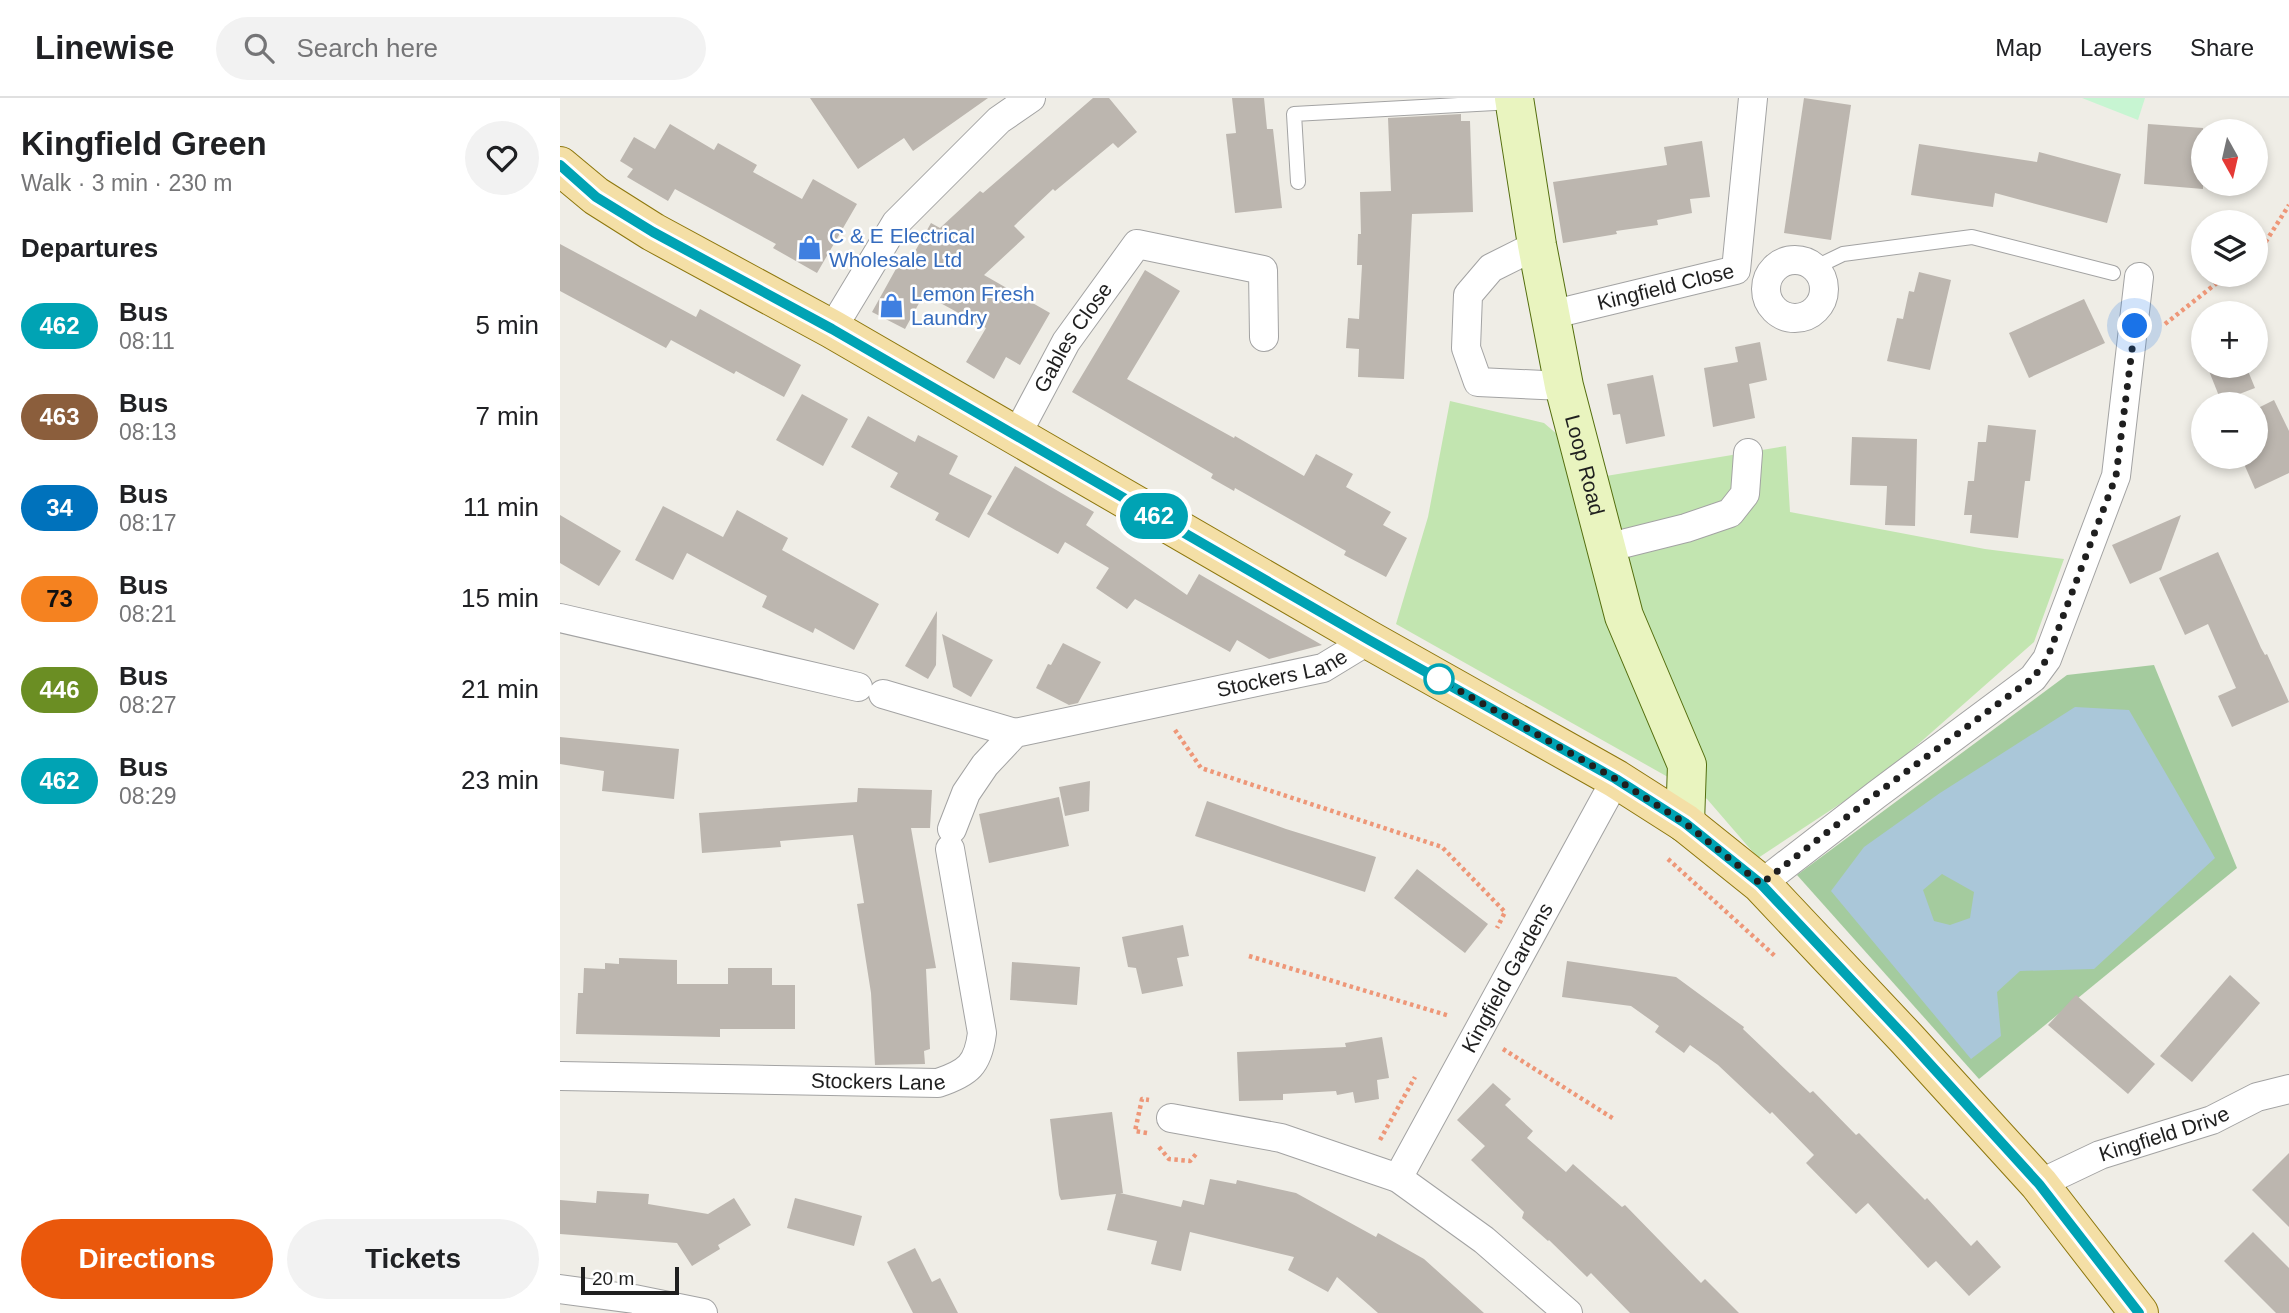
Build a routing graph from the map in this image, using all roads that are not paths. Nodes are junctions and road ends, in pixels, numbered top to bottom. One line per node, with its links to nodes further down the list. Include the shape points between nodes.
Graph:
1 (1031, 98): 12 (street, via 999,120 896,223)
2 (1754, 98): 8 (street, Kingfield Close)
3 (1514, 100): 5 (lane, via 1294,114); 6 (main road, Loop Road)
4 (560, 166): 12 (main road, via 596,197 653,232)
5 (1298, 183)
6 (1537, 245): 11 (main road, Loop Road); 14 (street, via 1491,268 1468,295 1466,348 1478,382)
7 (1814, 268): 9 (lane, via 1843,254 1972,237); 10 (street, via 1791,261); 10 (street, via 1821,278 1822,296 1819,305 1804,317 1785,316 1770,304 1766,295)
8 (1736, 271): 10 (street); 11 (street, Kingfield Close)
9 (2126, 275): 23 (street, via 2132,350 2116,476 2047,659 2033,678)
10 (1769, 276)
11 (1550, 315): 14 (main road, Loop Road)
12 (832, 329): 15 (main road)
13 (1264, 337): 15 (street, Gables Close, via 1263,270 1137,244 1066,342)
14 (1564, 386): 17 (main road, Loop Road)
15 (1016, 436): 19 (main road)
16 (1748, 453): 17 (street, via 1745,494 1730,513)
17 (1606, 548): 22 (main road, Loop Road, via 1624,616 1687,765)
18 (560, 618): 20 (street, via 871,691)
19 (1369, 640): 20 (street, Stockers Lane, via 1323,668); 21 (main road)
20 (1015, 733): 24 (street, Stockers Lane, via 966,793 951,839 982,1033 976,1058 960,1076 938,1083)
21 (1616, 779): 22 (main road); 27 (street, Kingfield Gardens)
22 (1685, 823): 23 (main road)
23 (1761, 884): 28 (main road)
24 (560, 1076)
25 (2289, 1089): 28 (street, Kingfield Drive, via 2257,1097 2212,1120 2099,1155)
26 (1164, 1110): 27 (street, via 1281,1138)
27 (1398, 1178): 31 (street, via 1484,1240)
28 (2039, 1184): 32 (main road)
29 (560, 1289): 30 (street)
30 (703, 1313)
31 (1568, 1313)
32 (2139, 1313)

